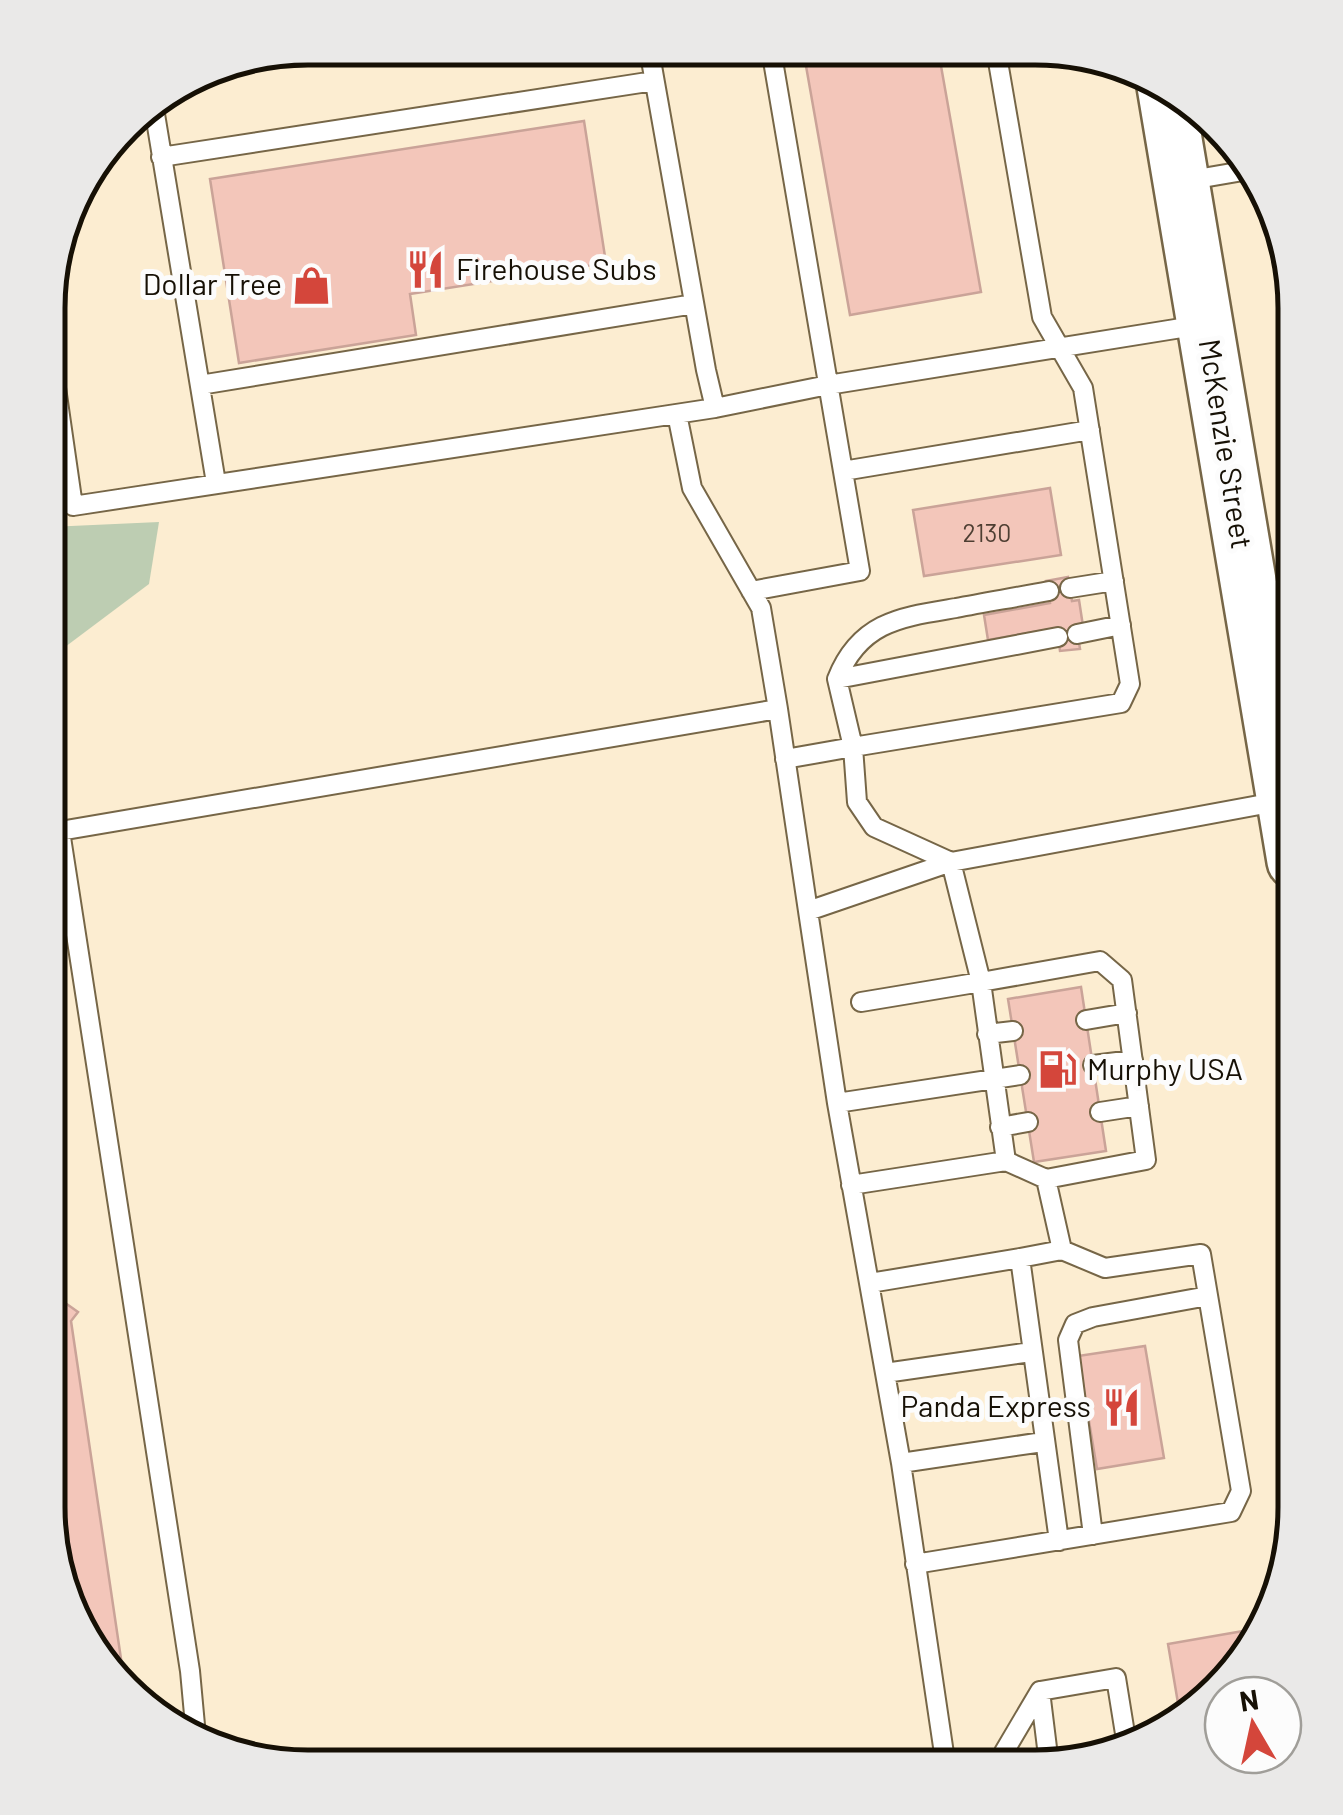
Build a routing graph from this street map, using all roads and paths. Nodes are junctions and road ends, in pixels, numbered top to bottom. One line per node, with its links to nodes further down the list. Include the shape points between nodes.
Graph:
1 (774, 65): 14 (lane)
2 (999, 65): 12 (lane, via 1042,318)
3 (652, 66): 4 (lane)
4 (654, 80): 7 (lane); 10 (lane)
5 (1168, 105): 9 (main road, McKenzie Street)
6 (156, 119): 7 (lane)
7 (162, 157): 13 (lane)
8 (1236, 172): 9 (lane)
9 (1180, 182): 11 (main road, McKenzie Street)
10 (694, 304): 13 (lane); 15 (lane)
11 (1205, 324): 12 (lane); 28 (main road, McKenzie Street)
12 (1063, 349): 14 (lane); 17 (lane, via 1083,388)
13 (200, 385): 20 (lane)
14 (828, 385): 15 (lane); 19 (lane)
15 (715, 408): 16 (lane)
16 (677, 414): 20 (lane); 23 (lane, via 692,488)
17 (1090, 430): 19 (lane); 21 (lane)
18 (65, 450): 20 (lane, via 73,506)
19 (843, 471): 23 (lane, via 860,572)
20 (216, 483)
21 (1114, 581): 22 (lane); 25 (lane)
22 (1070, 588)
23 (750, 591): 27 (lane, via 761,608)
24 (1048, 591): 26 (lane, via 898,618 847,654)
25 (1121, 624): 26 (lane); 29 (lane, via 1130,684 1121,703)
26 (837, 678): 29 (lane)
27 (778, 709): 30 (lane); 32 (lane)
28 (1278, 731)
29 (853, 748): 30 (lane); 33 (lane, via 857,802 874,827)
30 (786, 759): 35 (lane)
31 (1278, 802): 33 (lane)
32 (65, 830)
33 (951, 862): 35 (lane); 36 (lane)
34 (65, 900): 66 (lane)
35 (808, 911): 46 (lane)
36 (981, 982): 37 (lane); 38 (lane, via 1100,960 1122,980); 41 (lane)
37 (861, 1002)
38 (1127, 1013): 39 (lane); 42 (lane)
39 (1086, 1020)
40 (1013, 1031): 41 (lane)
41 (986, 1034): 45 (lane)
42 (1133, 1060): 43 (lane); 47 (lane)
43 (1093, 1065)
44 (1020, 1075): 45 (lane)
45 (992, 1079): 46 (lane); 50 (lane)
46 (837, 1103): 53 (lane)
47 (1139, 1106): 48 (lane); 52 (lane, via 1146,1160)
48 (1100, 1112)
49 (1028, 1122): 50 (lane)
50 (1000, 1126): 51 (lane)
51 (1006, 1161): 52 (lane); 53 (lane)
52 (1046, 1178): 54 (lane)
53 (852, 1185): 56 (lane)
54 (1062, 1250): 55 (lane); 57 (lane, via 1105,1268 1201,1254)
55 (1020, 1258): 56 (lane); 58 (lane)
56 (870, 1283): 59 (lane)
57 (1208, 1296): 62 (lane, via 1075,1324 1068,1340); 62 (lane, via 1241,1491 1230,1512)
58 (1031, 1352): 59 (lane); 60 (lane)
59 (886, 1374): 61 (lane)
60 (1043, 1442): 61 (lane); 63 (lane)
61 (901, 1464): 64 (lane)
62 (1093, 1536): 63 (lane)
63 (1059, 1541): 64 (lane)
64 (915, 1564): 69 (lane)
65 (1040, 1692): 67 (lane, via 1116,1678); 68 (lane); 70 (lane)
66 (195, 1722)
67 (1125, 1733)
68 (1048, 1749)
69 (944, 1750)
70 (1005, 1750)

